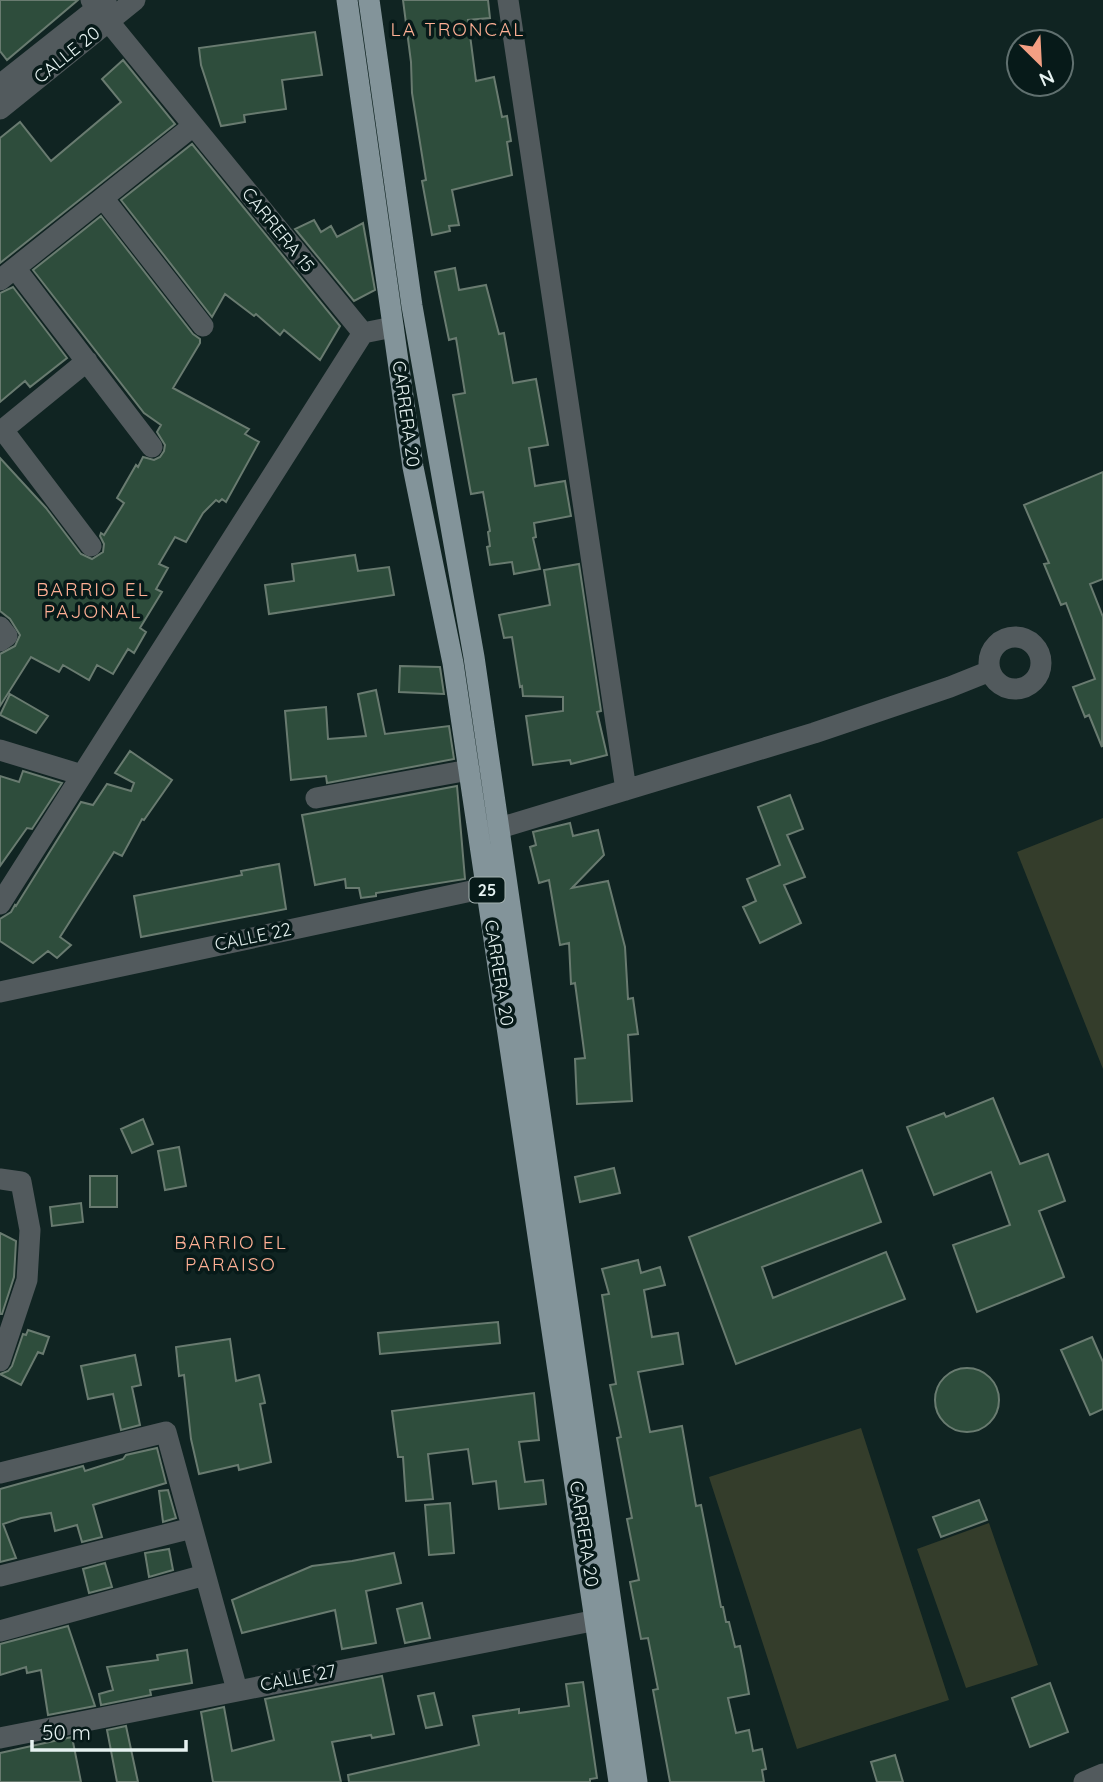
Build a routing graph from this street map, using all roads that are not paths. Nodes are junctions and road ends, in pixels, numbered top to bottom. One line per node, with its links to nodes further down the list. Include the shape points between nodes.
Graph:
1 (135, 0): 5 (street, CALLE 20)
2 (347, 0): 12 (main road, CARRERA 20 / 25)
3 (369, 0): 26 (main road, CARRERA 20 / 25, via 412,306 474,657)
4 (509, 0): 24 (street)
5 (101, 8): 6 (street, CALLE 20); 7 (street, CALLE 20); 8 (street, CARRERA 15)
6 (0, 85)
7 (0, 109)
8 (193, 126): 9 (street); 13 (street, CARRERA 15)
9 (103, 198): 10 (street); 11 (street)
10 (8, 274): 14 (street)
11 (203, 326)
12 (393, 327): 13 (street); 22 (main road, CARRERA 20 / 25, via 413,467 453,663)
13 (363, 333): 23 (street)
14 (87, 361): 15 (street); 16 (street)
15 (1, 431): 17 (street)
16 (152, 447)
17 (91, 546)
18 (0, 627): 19 (street, via 7,636)
19 (0, 641)
20 (990, 671): 24 (street, via 880,711)
21 (0, 750): 23 (street)
22 (469, 770): 25 (street); 26 (main road, CARRERA 20 / 25)
23 (82, 775): 28 (street)
24 (626, 790): 26 (street)
25 (316, 798)
26 (488, 832): 27 (main road, CARRERA 20 / 25)
27 (497, 885): 29 (street, CALLE 22); 36 (main road, CARRERA 20 / 25); 42 (main road, CARRERA 20 / 25)
28 (0, 904)
29 (0, 992)
30 (0, 1179): 31 (street, via 21,1182 30,1230 27,1280)
31 (0, 1361)
32 (0, 1473): 33 (street, via 166,1432)
33 (192, 1528): 34 (street); 35 (street)
34 (205, 1575): 37 (street); 38 (street)
35 (0, 1576)
36 (597, 1620): 38 (street, CALLE 27); 41 (main road, CARRERA 20 / 25)
37 (0, 1631)
38 (237, 1690): 39 (street, CALLE 27)
39 (0, 1738)
40 (1103, 1774): 43 (street)
41 (619, 1782)
42 (637, 1782)
43 (1084, 1782)

